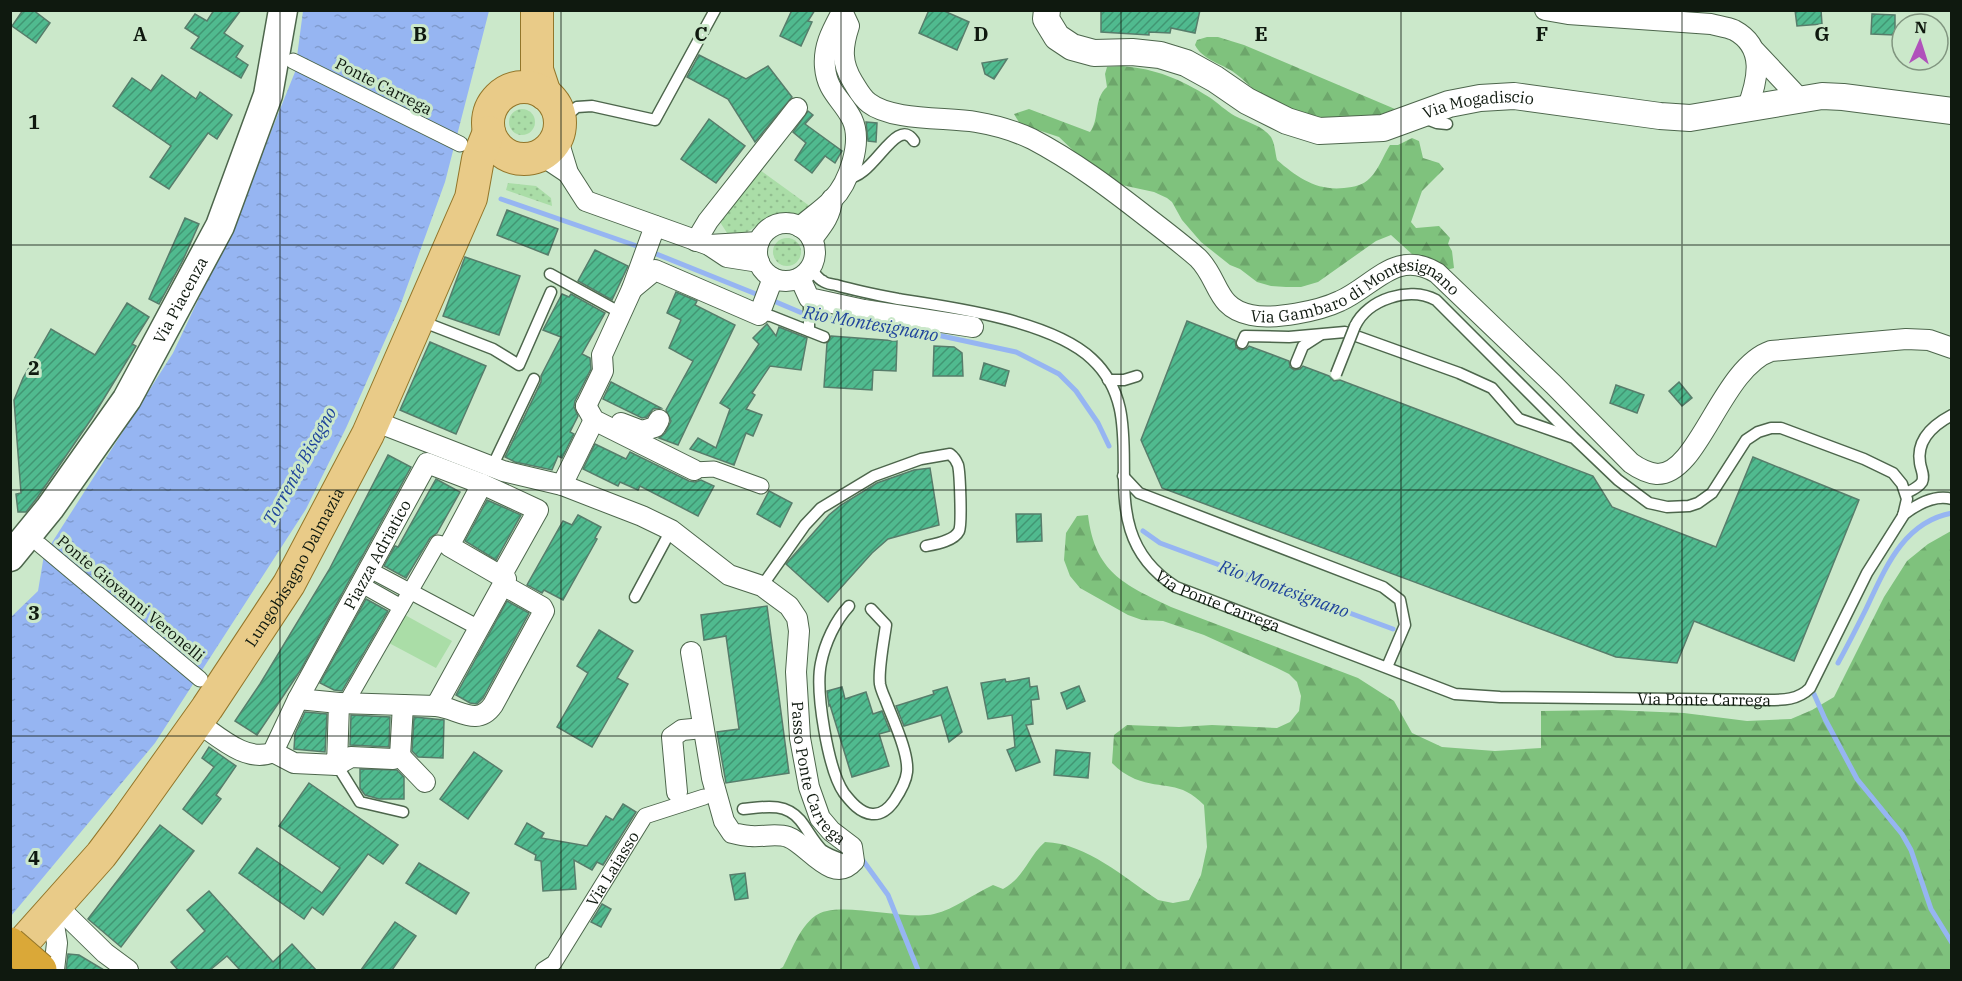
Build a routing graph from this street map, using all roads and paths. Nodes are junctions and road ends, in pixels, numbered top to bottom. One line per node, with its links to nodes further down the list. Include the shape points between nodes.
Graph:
1 (283, 10): 64 (main road, Via Piacenza, via 268,95 220,226 127,399)
2 (519, 10): 10 (main road)
3 (537, 10): 17 (main road, via 537,70)
4 (715, 10): 17 (lane, via 654,120 592,106 577,107)
5 (1047, 10): 15 (street, Via Mogadiscio, via 1046,19 1057,37 1072,47 1095,53 1160,55 1186,63 1246,101 1319,131 1383,128)
6 (1545, 10): 8 (street, via 1711,24 1733,30)
7 (843, 11): 21 (street, via 827,41 825,66 826,79 852,119 856,134 856,151); 41 (street, Via Gambaro di Montesignano, via 849,26 843,42 843,60 861,95 871,105 893,114 1001,128 1030,138 1070,160 1188,250 1200,261 1225,303 1242,313 1262,316 1316,308 1340,301 1395,266 1427,267 1631,463 1650,472 1668,471 1685,460 1739,375 1764,354 1906,339 1929,340)
8 (1755, 51): 11 (street); 13 (street, via 1757,75)
9 (292, 60): 20 (street, Ponte Carrega)
10 (510, 90): 17 (main road, via 528,87); 18 (main road, Lungobisagno Dalmazia, via 491,107)
11 (1800, 99): 13 (street, Via Mogadiscio); 14 (street, Via Mogadiscio, via 1843,97)
12 (797, 108): 25 (street, via 708,221)
13 (1747, 109): 15 (street, Via Mogadiscio, via 1690,118 1670,117 1514,96 1449,104)
14 (1952, 111)
15 (1418, 116): 16 (lane)
16 (1447, 124)
17 (549, 126): 18 (main road, via 498,149); 22 (main road); 23 (street, via 568,173 586,201)
18 (489, 132): 22 (main road, Lungobisagno Dalmazia, via 478,159)
19 (914, 141): 21 (lane, via 906,134 897,136 859,176)
20 (460, 144)
21 (846, 178): 24 (street)
22 (475, 185): 35 (main road, Lungobisagno Dalmazia)
23 (652, 232): 25 (street); 30 (street)
24 (806, 233): 26 (street, via 791,224 772,227 764,234); 27 (street, via 815,254)
25 (702, 243): 26 (street, via 728,257)
26 (759, 252): 29 (street)
27 (805, 273): 29 (street, via 791,281); 32 (street); 46 (lane, Via Ponte Carrega, via 861,293 986,314 1050,334 1082,351)
28 (550, 274): 33 (lane)
29 (771, 284): 34 (street)
30 (632, 289): 33 (street); 34 (street, via 655,270)
31 (551, 292): 35 (lane, via 519,365 493,349)
32 (809, 301): 36 (street); 37 (lane)
33 (621, 313): 47 (street, via 602,355 603,371)
34 (759, 315): 37 (lane)
35 (418, 320): 50 (main road, Lungobisagno Dalmazia)
36 (973, 327)
37 (809, 331): 39 (lane)
38 (1320, 334): 40 (lane, via 1245,336); 42 (lane, via 1304,346); 51 (lane, via 1345,332 1459,373 1492,388 1519,419)
39 (824, 337)
40 (1242, 343)
41 (1952, 348)
42 (1296, 363)
43 (1336, 374): 51 (lane, bridge, via 1363,314 1389,298 1408,294 1430,297)
44 (1137, 376): 46 (lane)
45 (534, 379): 53 (lane)
46 (1108, 380): 54 (lane, Via Ponte Carrega, via 1123,426)
47 (590, 413): 49 (street, via 642,431 655,428); 52 (street); 55 (street)
48 (1952, 415): 57 (lane, via 1928,432 1921,446 1921,483)
49 (658, 420)
50 (374, 421): 53 (street, Passo Ponte Carrega); 81 (main road, Lungobisagno Dalmazia, via 289,584)
51 (1574, 438): 57 (lane, via 1618,480 1657,505 1689,506 1706,498 1746,440 1771,428 1781,428 1884,468)
52 (694, 470): 56 (street, via 714,469)
53 (487, 476): 55 (street, Passo Ponte Carrega); 62 (street); 65 (street, Piazza Adriatico, via 427,463); 66 (street, Piazza Adriatico, via 538,510)
54 (1123, 476): 75 (lane, Via Ponte Carrega, via 1131,534 1143,557 1162,578 1176,587); 75 (lane, via 1139,493 1383,587 1400,600 1405,625)
55 (562, 485): 60 (street, Passo Ponte Carrega)
56 (761, 486)
57 (1906, 492): 59 (lane, Via Ponte Carrega)
58 (1952, 499): 59 (lane, via 1933,499)
59 (1903, 516): 75 (lane, Via Ponte Carrega, via 1867,573 1814,681 1805,693 1787,700 1455,694)
60 (671, 530): 67 (street, Passo Ponte Carrega, via 729,575); 69 (lane)
61 (40, 545): 76 (street, Ponte Giovanni Veronelli)
62 (449, 546): 66 (street); 68 (street, via 438,543)
63 (926, 546): 67 (lane, via 955,536 960,528 958,465 950,454 921,459 874,476 821,508)
64 (10, 557)
65 (366, 577): 68 (street); 71 (street); 77 (street, Piazza Adriatico)
66 (502, 581): 73 (street, Piazza Adriatico); 80 (street, via 544,611 487,714 474,717)
67 (762, 586): 91 (street, Passo Ponte Carrega, via 789,606 797,618 796,672 806,776 820,818 852,847)
68 (410, 592): 71 (street); 73 (street)
69 (635, 597)
70 (849, 606): 72 (lane, Passo Ponte Carrega, via 826,645 820,665 820,696 828,747 841,788 864,812 876,814 891,806 907,770 880,683 886,625)
71 (401, 607): 78 (street)
72 (871, 609)
73 (479, 628): 80 (street, Piazza Adriatico)
74 (691, 652): 82 (street, Passo Ponte Carrega)
75 (1387, 667)
76 (200, 679)
77 (298, 699): 78 (street); 83 (street, Piazza Adriatico)
78 (343, 703): 79 (street); 85 (street)
79 (403, 705): 80 (street); 84 (street)
80 (436, 706)
81 (197, 722): 83 (street, via 246,753 262,756); 92 (main road, Lungobisagno Dalmazia, via 107,847)
82 (703, 728): 87 (street, via 681,730 672,737); 91 (street, Passo Ponte Carrega, via 712,778 724,821 732,833 787,837 831,867 842,869)
83 (273, 752): 85 (street, via 294,763)
84 (400, 756): 85 (street, via 351,757); 86 (street)
85 (337, 765): 90 (lane, via 360,802)
86 (425, 782)
87 (677, 792)
88 (704, 797): 98 (street, Via Laiasso, via 645,816 554,963)
89 (743, 809): 91 (lane, via 777,806 787,810 799,818 824,852)
90 (403, 812)
91 (852, 863)
92 (54, 909): 94 (main road, Lungobisagno Dalmazia); 96 (street); 97 (street)
93 (10, 944): 95 (highway, bridge)
94 (10, 957)
95 (40, 970)
96 (54, 970)
97 (128, 970)
98 (543, 970)

